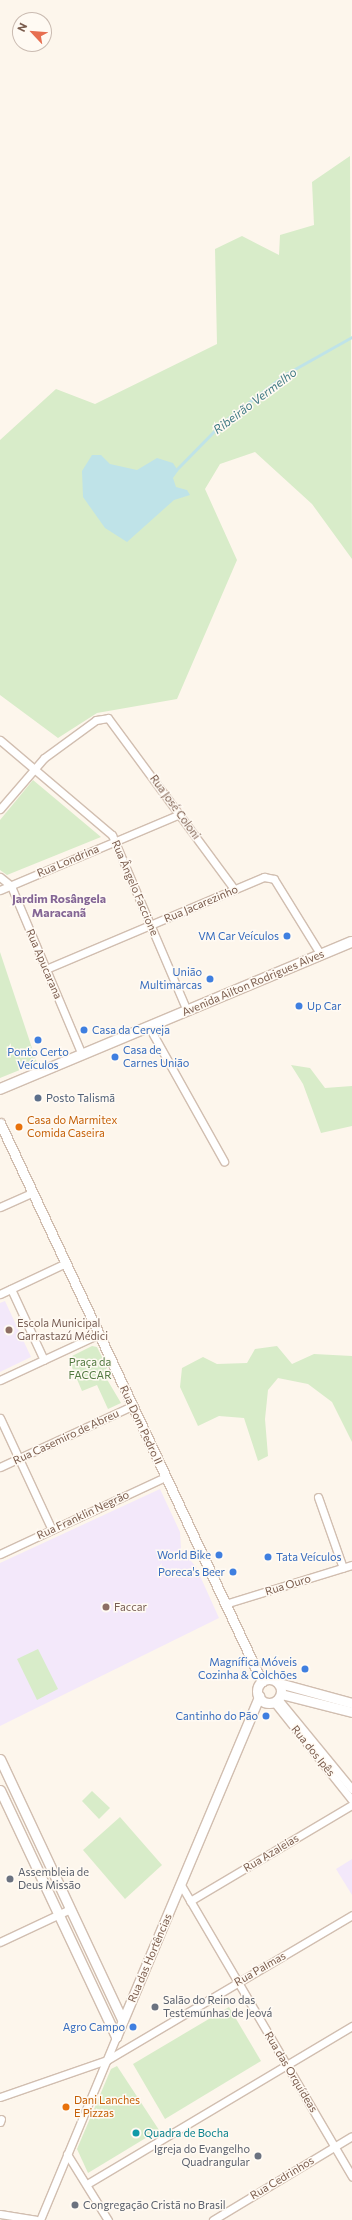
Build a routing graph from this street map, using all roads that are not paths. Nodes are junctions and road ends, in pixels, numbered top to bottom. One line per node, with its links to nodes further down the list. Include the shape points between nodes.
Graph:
1 (0, 740): 2 (street, Rua Ângelo Faccione)
2 (34, 768): 3 (street); 4 (street, Rua José Coloni, via 96,720 108,718 116,724); 5 (street, Rua Ângelo Faccione)
3 (0, 809)
4 (180, 814): 5 (street, Rua Londrina); 9 (street, Rua José Coloni)
5 (116, 841): 7 (street, Rua Londrina); 10 (street, Rua Ângelo Faccione)
6 (0, 877): 7 (street, Rua Apucarana)
7 (11, 886): 8 (street, Rua Londrina); 13 (street, Rua Apucarana)
8 (0, 890)
9 (234, 890): 10 (street, Rua Jacarezinho); 12 (street, Rua Jacarezinho, via 264,877 274,879)
10 (152, 925): 13 (street, Rua Jacarezinho); 14 (street, Rua Ângelo Faccione)
11 (352, 942): 12 (main road, Avenida Ailton Rodrigues Alves)
12 (321, 955): 14 (main road, Avenida Ailton Rodrigues Alves)
13 (46, 969): 16 (street, Rua Apucarana)
14 (188, 1011): 15 (main road, Avenida Ailton Rodrigues Alves)
15 (149, 1027): 16 (main road, Avenida Ailton Rodrigues Alves); 19 (street)
16 (82, 1055): 17 (main road, Avenida Ailton Rodrigues Alves)
17 (0, 1090)
18 (0, 1124): 20 (street, Rua Dom Pedro II)
19 (224, 1161)
20 (33, 1192): 21 (street); 22 (street, Rua Dom Pedro II)
21 (0, 1207)
22 (66, 1263): 23 (street); 25 (street, Rua Dom Pedro II)
23 (10, 1289): 24 (street); 26 (street)
24 (0, 1294)
25 (99, 1334): 26 (street); 28 (street, Rua Dom Pedro II)
26 (44, 1360): 27 (street)
27 (0, 1380)
28 (132, 1406): 30 (street, Rua Casemiro de Abreu); 32 (street, Rua Dom Pedro II)
29 (0, 1418): 30 (street)
30 (19, 1458): 31 (street, Rua Casemiro de Abreu); 34 (street)
31 (0, 1467)
32 (166, 1477): 34 (street, Rua Franklin Negrão); 38 (street, Rua Dom Pedro II)
33 (318, 1497): 37 (street)
34 (52, 1530): 35 (street, Rua Franklin Negrão)
35 (0, 1554)
36 (352, 1565): 37 (street, Rua Ouro)
37 (343, 1568): 38 (street, Rua Ouro)
38 (225, 1604): 39 (street, Rua Dom Pedro II)
39 (262, 1682): 40 (street, via 270,1679); 41 (street)
40 (278, 1683): 42 (street); 43 (street)
41 (259, 1696): 42 (street, via 266,1702); 50 (street, Rua das Hortências)
42 (278, 1698): 44 (street); 46 (street, Rua dos Ipês); 48 (street, Rua dos Ipês)
43 (352, 1703)
44 (352, 1712)
45 (0, 1759): 52 (street)
46 (352, 1789)
47 (0, 1790): 53 (street)
48 (352, 1800)
49 (352, 1805): 51 (street, Rua Azaleias)
50 (181, 1885): 51 (street, Rua das Orquídeas); 57 (street, Rua das Hortências)
51 (190, 1901): 56 (street, Rua das Orquídeas)
52 (70, 1910): 53 (street); 57 (street)
53 (58, 1915): 55 (street); 59 (street)
54 (352, 1915): 56 (street, Rua Palmas)
55 (0, 1942)
56 (237, 1982): 60 (street, Rua Palmas); 61 (street, Rua das Orquídeas)
57 (123, 2021): 59 (street, Rua das Hortências)
58 (352, 2026): 61 (street)
59 (116, 2037): 60 (street, Rua das Hortências)
60 (107, 2060): 62 (street, Rua Palmas); 65 (street, Rua das Hortências)
61 (287, 2065): 64 (street, Rua das Orquídeas); 67 (street)
62 (0, 2097)
63 (352, 2136): 64 (street, Rua Cedrinhos)
64 (334, 2147): 66 (street, Rua das Orquídeas); 72 (street, Rua Cedrinhos)
65 (67, 2154): 67 (street); 70 (street, Rua das Hortências)
66 (352, 2176)
67 (87, 2184): 71 (street)
68 (0, 2214): 69 (street)
69 (36, 2220)
70 (40, 2220)
71 (108, 2220)
72 (213, 2220)

